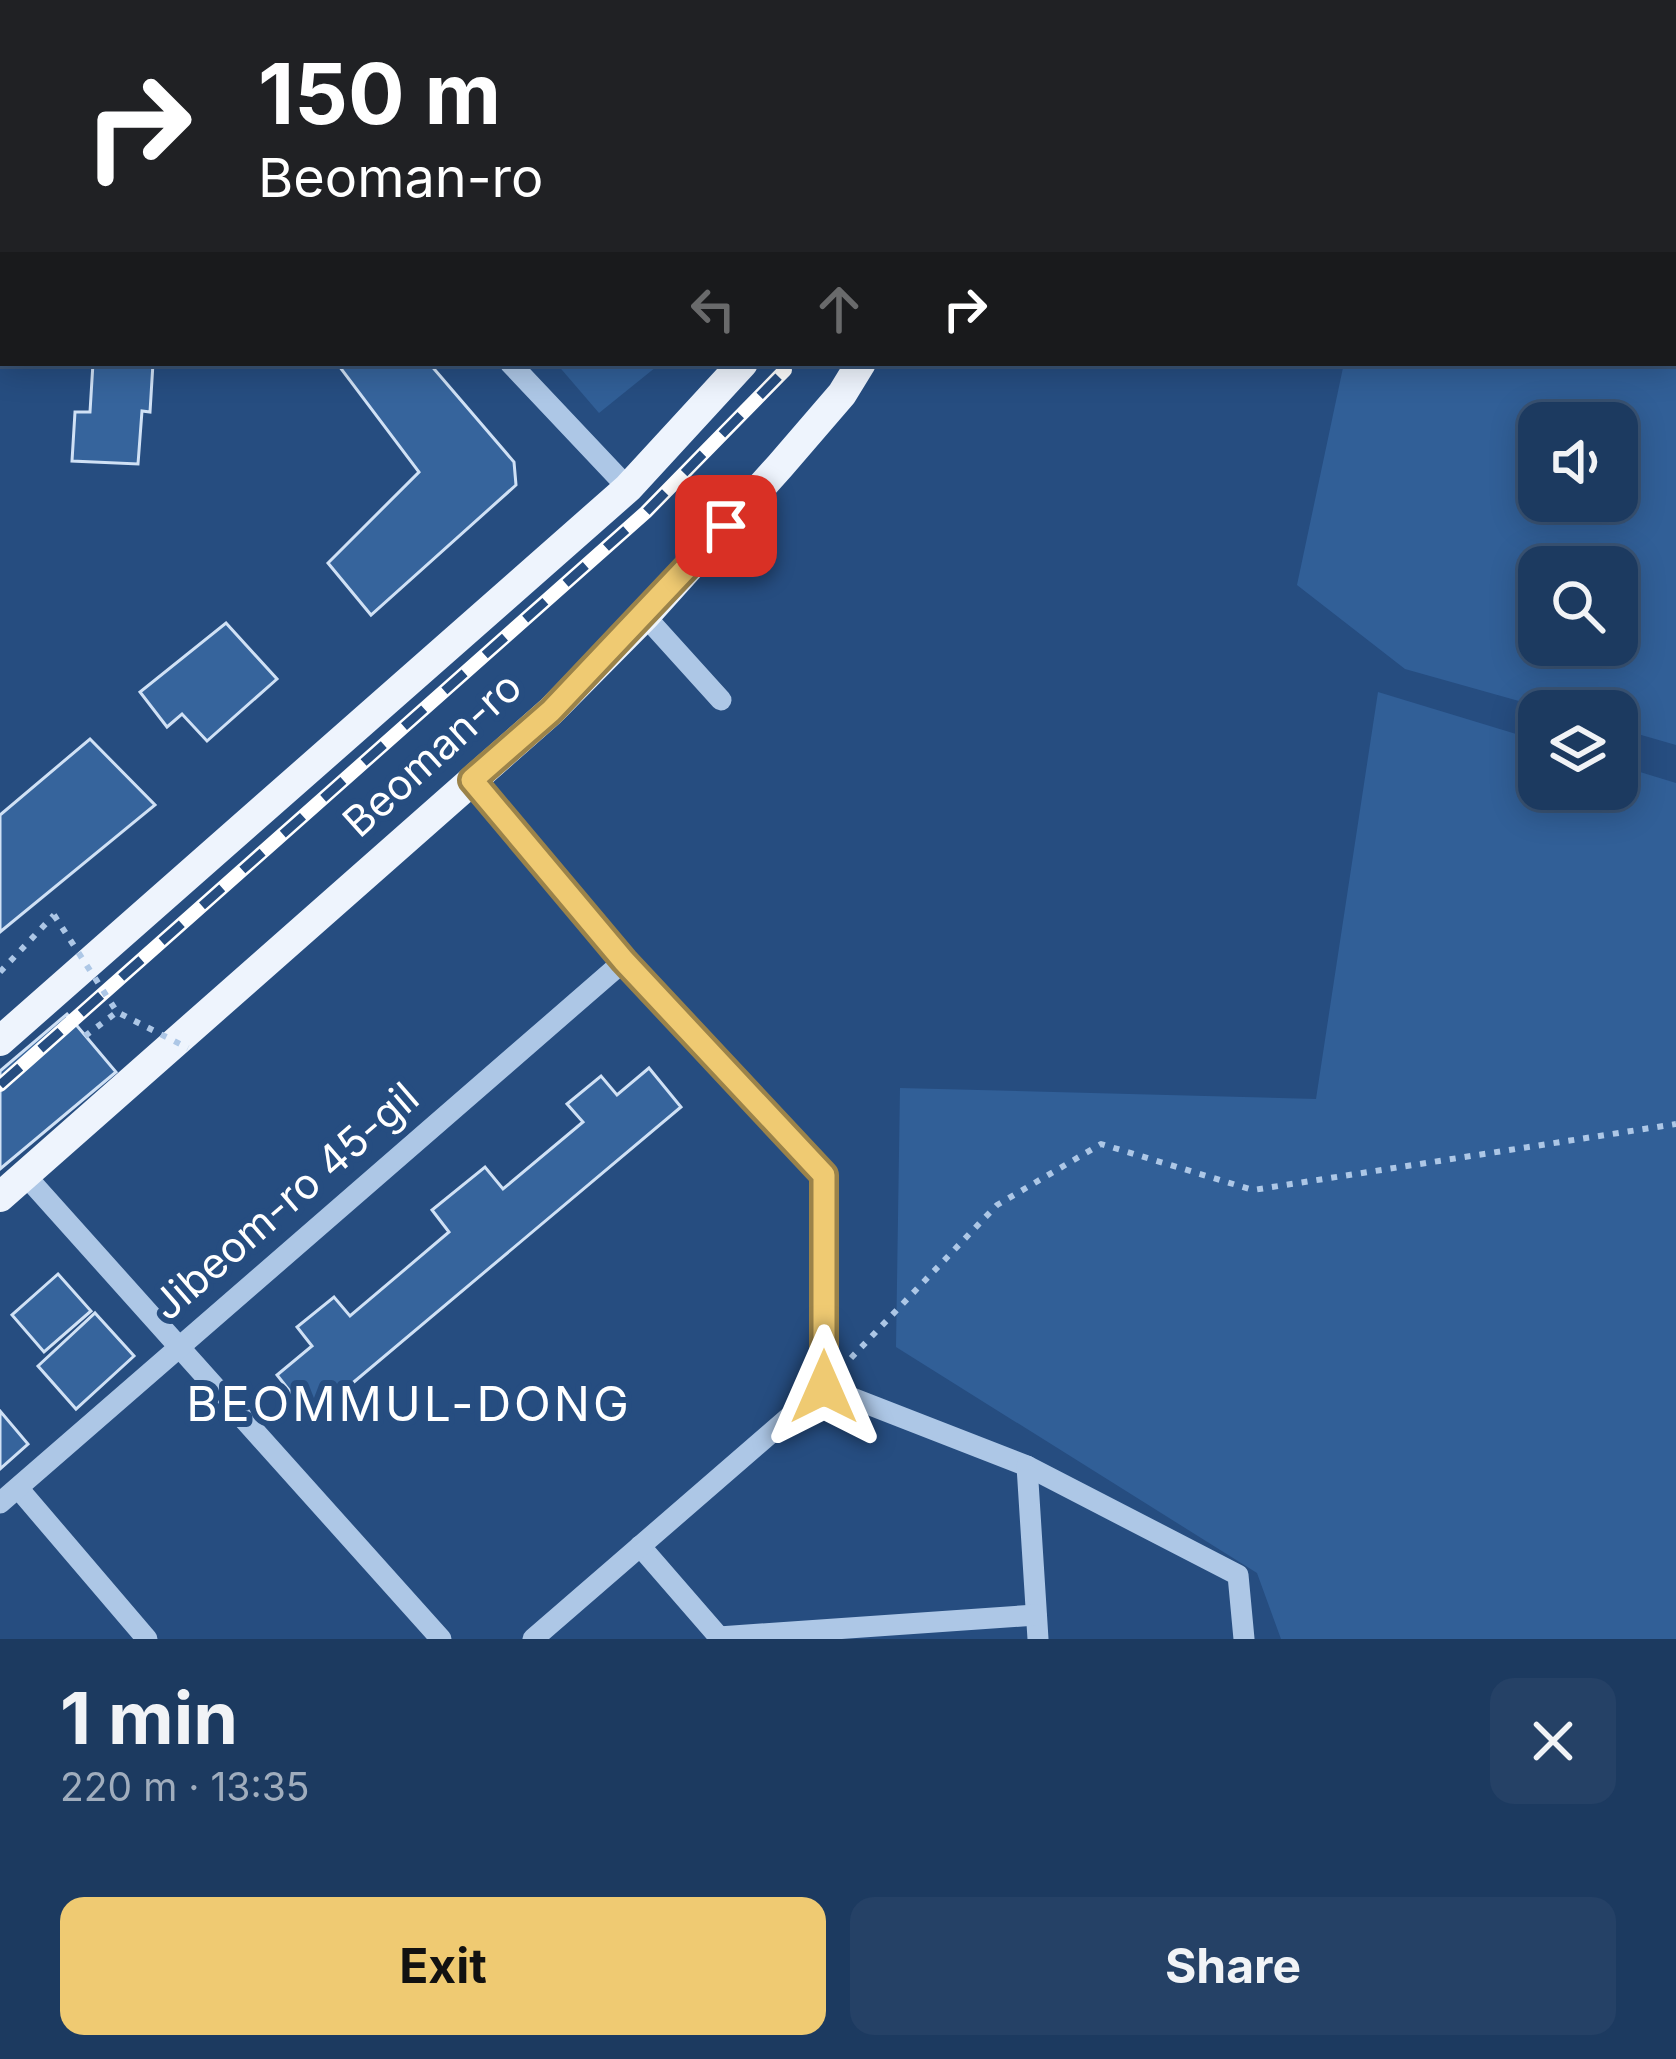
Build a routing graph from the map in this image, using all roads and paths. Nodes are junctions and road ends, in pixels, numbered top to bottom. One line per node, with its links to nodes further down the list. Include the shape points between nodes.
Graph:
1 (513, 366): 4 (street)
2 (739, 366): 4 (main road, Beoman-ro)
3 (859, 366): 5 (main road, Beoman-ro)
4 (628, 488): 12 (main road, Beoman-ro)
5 (644, 616): 6 (street); 7 (main road, Beoman-ro)
6 (721, 700)
7 (472, 780): 8 (street); 15 (main road, Beoman-ro)
8 (624, 961): 17 (street, Jibeom-ro 45-gil); 18 (street, via 824,1175)
9 (0, 972): 10 (path, bridge, via 54,916)
10 (116, 1012): 11 (path); 13 (path, bridge)
11 (85, 1036)
12 (0, 1041)
13 (188, 1048)
14 (1676, 1124): 18 (path, via 1252,1190 1101,1144 997,1204)
15 (25, 1175): 16 (main road, Beoman-ro); 17 (street)
16 (0, 1196)
17 (178, 1345): 20 (street, Jibeom-ro 45-gil); 25 (street)
18 (824, 1387): 19 (street); 22 (street)
19 (1027, 1466): 23 (street); 28 (street, via 1238,1574)
20 (18, 1487): 21 (street, Jibeom-ro 45-gil); 24 (street)
21 (0, 1503)
22 (640, 1546): 23 (street, via 719,1637); 26 (street)
23 (1036, 1615): 27 (street)
24 (147, 1639)
25 (441, 1639)
26 (533, 1639)
27 (1037, 1639)
28 (1244, 1639)

